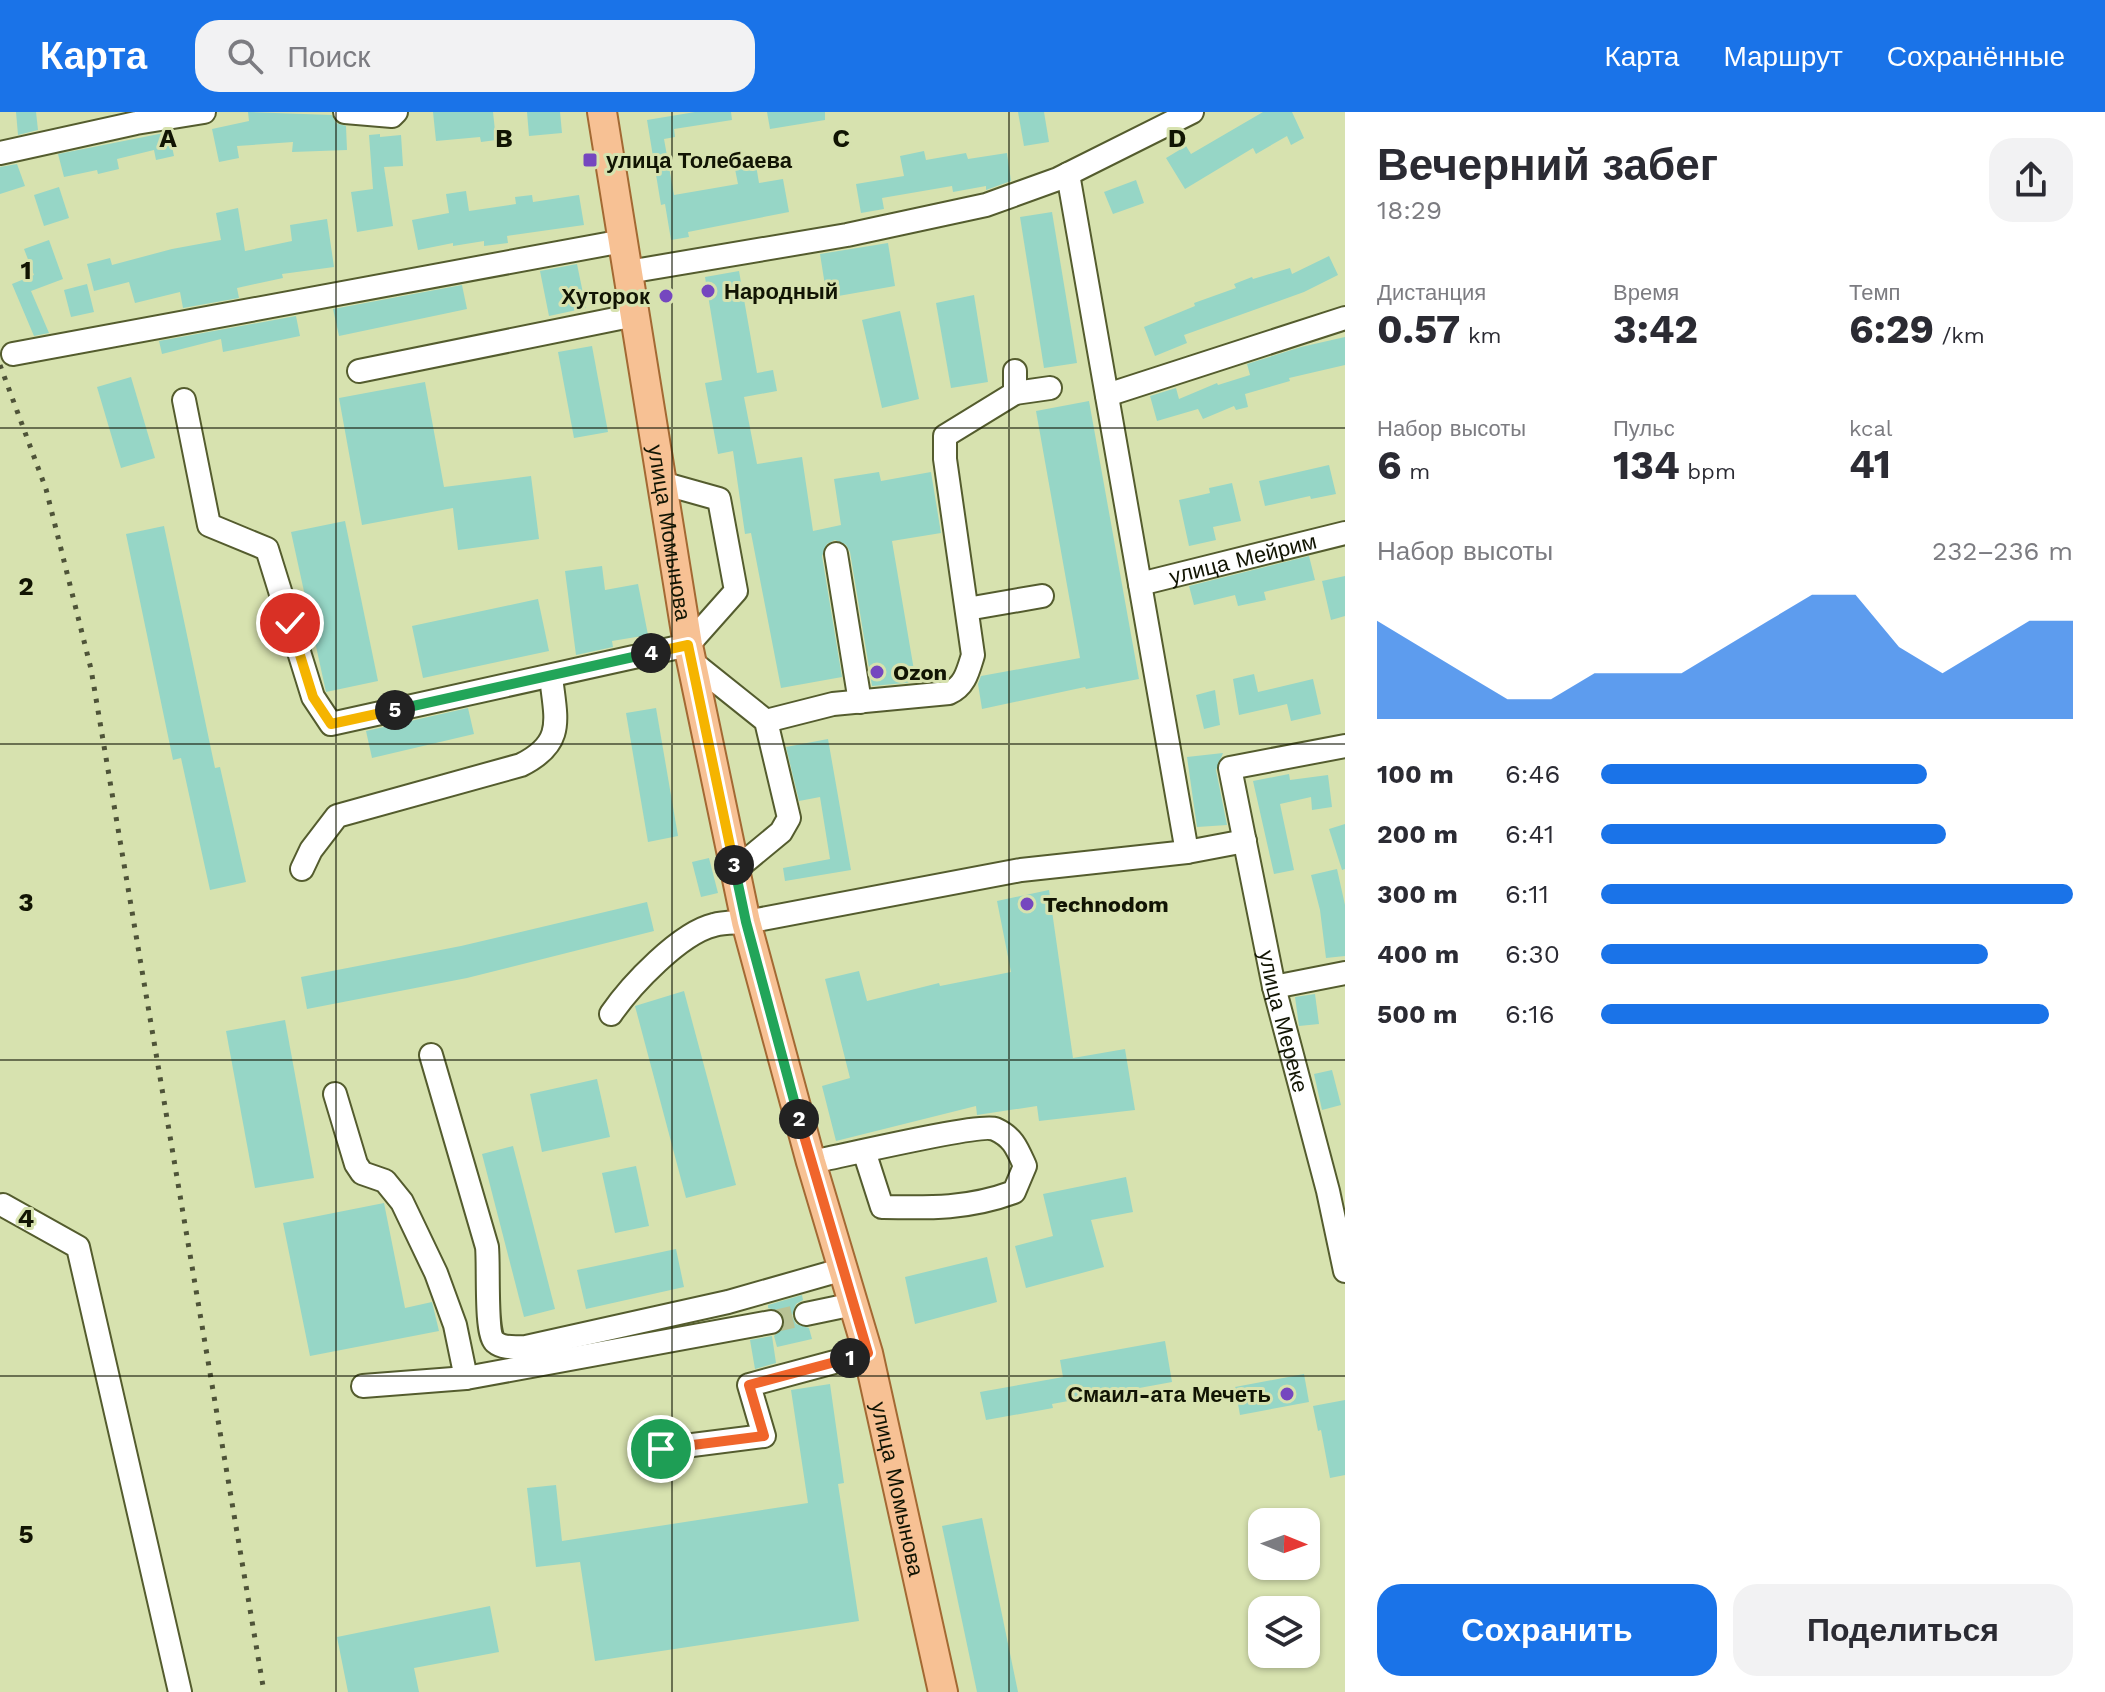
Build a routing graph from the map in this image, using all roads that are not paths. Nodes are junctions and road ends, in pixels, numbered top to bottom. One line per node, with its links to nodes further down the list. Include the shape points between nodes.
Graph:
1 (204, 112): 6 (street)
2 (345, 112): 3 (street)
3 (396, 112)
4 (602, 112): 8 (main road, улица Момынова)
5 (1192, 112): 7 (street)
6 (0, 153)
7 (1068, 174): 9 (street, via 986,205); 15 (street)
8 (623, 241): 9 (main road, улица Момынова); 12 (street)
9 (628, 272): 10 (main road, улица Момынова)
10 (635, 315): 13 (street); 17 (main road, улица Момынова)
11 (1345, 318): 15 (street)
12 (13, 354)
13 (359, 371)
14 (1050, 388): 22 (street, via 1015,382 945,436)
15 (1107, 395): 20 (street)
16 (184, 400): 24 (street, via 209,525 267,549 313,697 331,724)
17 (662, 483): 23 (main road, улица Момынова); 23 (street, via 719,499 736,591)
18 (1345, 533): 20 (street, улица Мейрим)
19 (836, 554): 25 (street)
20 (1140, 584): 29 (street)
21 (1042, 596): 22 (street)
22 (967, 609): 25 (street, via 973,655 959,689)
23 (690, 653): 24 (street); 26 (street); 31 (main road, улица Момынова)
24 (551, 677): 30 (street, via 553,739 542,754 521,765 337,816)
25 (860, 702): 26 (street)
26 (766, 721): 31 (street, via 789,818 781,832)
27 (1345, 746): 28 (street, улица Мереке, via 1230,768)
28 (1245, 841): 29 (street); 34 (street, улица Мереке)
29 (1187, 852): 32 (street, via 1021,870)
30 (302, 869)
31 (735, 870): 32 (main road, улица Момынова)
32 (746, 922): 35 (street, via 713,925 691,935 628,989); 39 (main road, улица Момынова)
33 (1345, 973): 34 (street)
34 (1274, 987): 40 (street, улица Мереке)
35 (611, 1014)
36 (431, 1055): 42 (street, via 487,1247 488,1323 496,1344 526,1347 728,1302)
37 (335, 1094): 48 (street, via 356,1164 362,1173 385,1181 402,1202 436,1273)
38 (864, 1151): 38 (street, via 991,1127 1014,1140 1025,1166 1014,1192 985,1203 882,1207); 39 (street)
39 (811, 1162): 42 (main road, улица Момынова)
40 (1336, 1189): 43 (street, улица Мереке)
41 (3, 1205): 51 (street, via 78,1247)
42 (844, 1269): 44 (main road, улица Момынова)
43 (1345, 1271)
44 (854, 1304): 45 (street); 47 (main road, улица Момынова)
45 (806, 1314)
46 (771, 1322): 48 (street)
47 (868, 1353): 50 (street, via 749,1385 764,1436); 52 (main road, улица Момынова)
48 (466, 1378): 49 (street)
49 (363, 1386)
50 (661, 1449)
51 (180, 1692)
52 (943, 1692)

